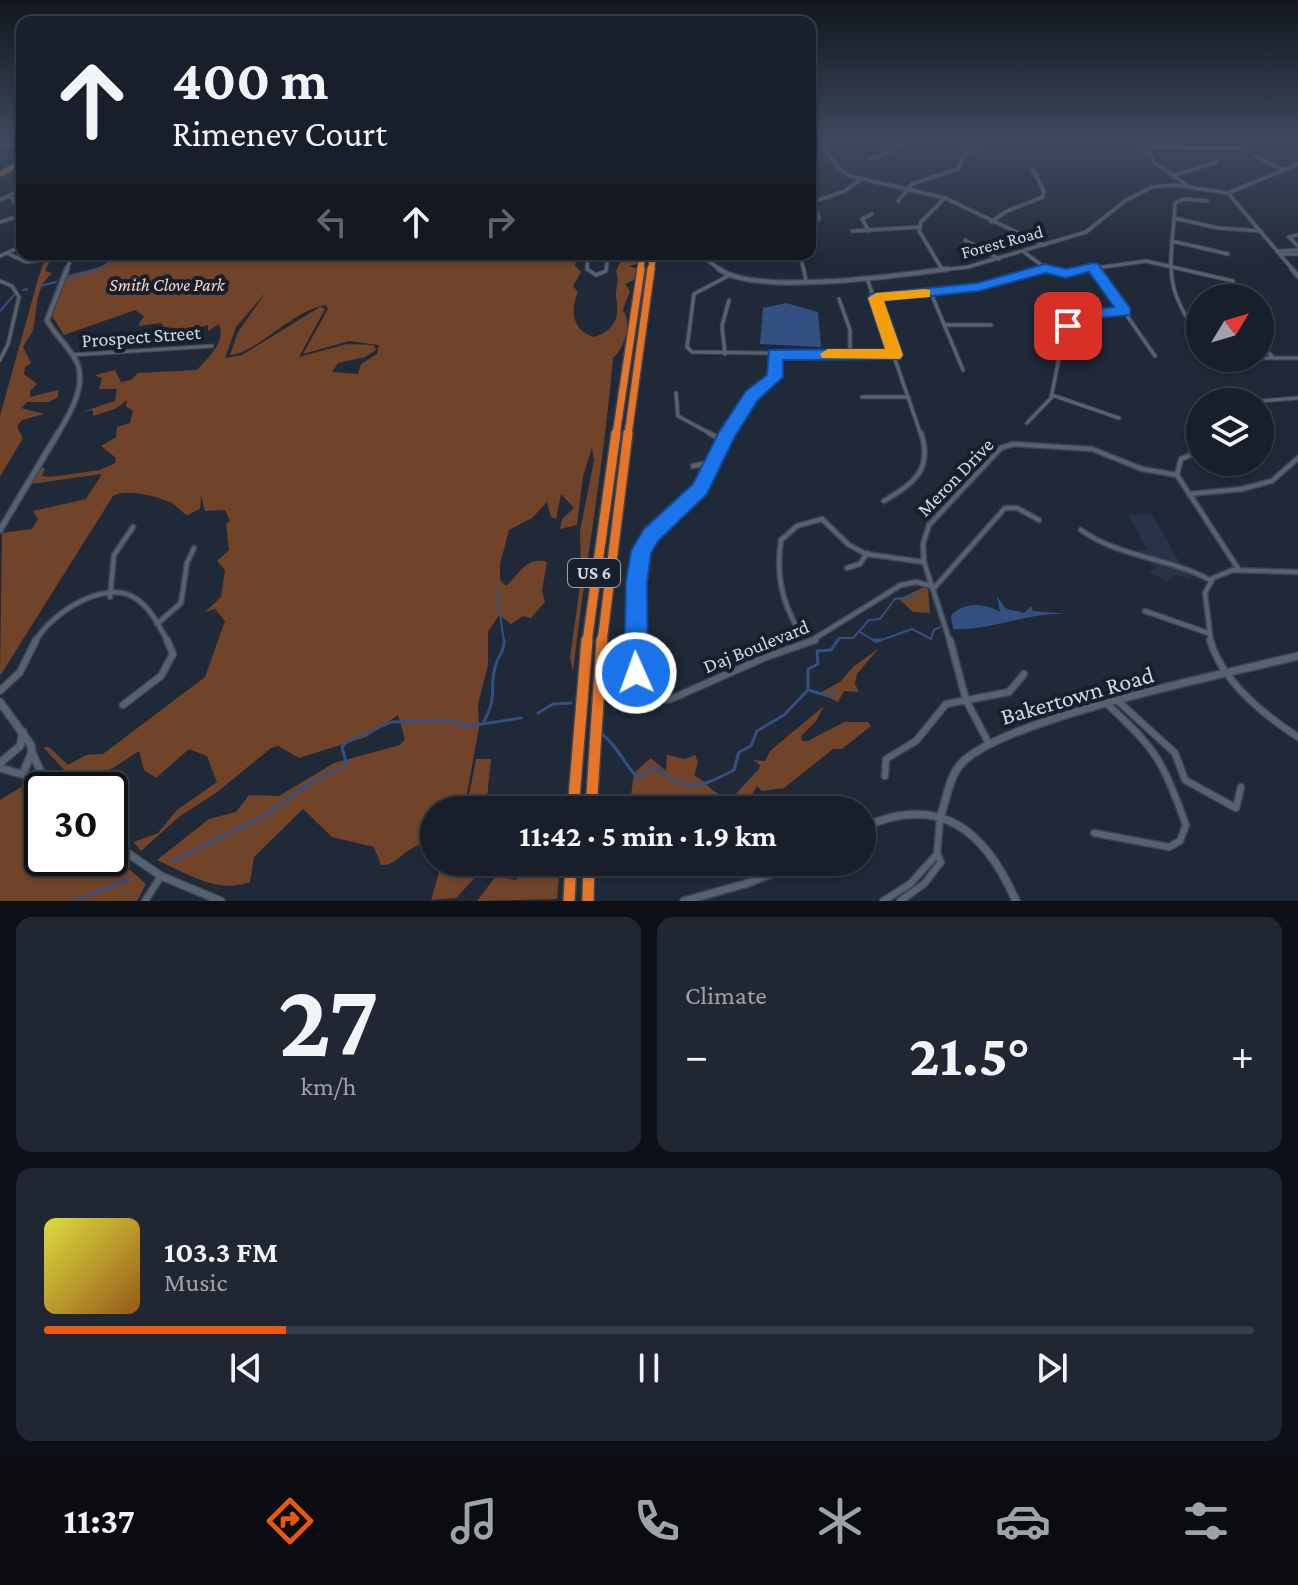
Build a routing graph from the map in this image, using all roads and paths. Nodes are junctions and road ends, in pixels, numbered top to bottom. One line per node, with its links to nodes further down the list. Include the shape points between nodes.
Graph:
1 (857, 182): 14 (street)
2 (869, 182): 8 (street)
3 (918, 182): 8 (street)
4 (1039, 182): 20 (street, via 1043,197)
5 (1183, 182): 7 (street)
6 (1252, 182): 10 (street)
7 (1188, 186): 10 (street, Forest Road); 28 (street, Forest Road, via 1147,189 1086,232)
8 (906, 191): 12 (street); 15 (street)
9 (16, 192): 11 (street)
10 (1228, 193): 24 (street)
11 (10, 195): 13 (street); 17 (street)
12 (945, 198): 20 (street); 21 (street)
13 (0, 200)
14 (816, 201)
15 (898, 201)
16 (1207, 201): 19 (street, via 1177,201)
17 (16, 204)
18 (872, 214): 23 (street, via 862,219)
19 (1174, 218): 24 (street); 27 (street)
20 (991, 222): 28 (street)
21 (919, 227): 23 (street); 48 (street)
22 (852, 231): 23 (street)
23 (869, 231)
24 (1261, 231): 32 (street)
25 (1298, 235): 30 (street, via 1289,237)
26 (965, 240): 37 (street)
27 (1172, 241): 34 (street); 45 (street)
28 (1044, 245): 31 (street, Forest Road)
29 (16, 249): 33 (street)
30 (1298, 250): 32 (street)
31 (1024, 252): 37 (street, Forest Road); 47 (street)
32 (1281, 252): 50 (street)
33 (7, 253): 35 (street); 36 (street)
34 (1228, 254)
35 (0, 256)
36 (16, 257)
37 (999, 259): 48 (street, Forest Road)
38 (70, 260): 66 (street, via 47,320)
39 (588, 260): 40 (street, via 587,269 598,275 606,271)
40 (607, 260)
41 (642, 260): 125 (highway, US 6, via 591,598)
42 (652, 260): 126 (highway, US 6, via 604,612)
43 (707, 260): 49 (street)
44 (801, 260): 52 (street)
45 (1171, 266): 46 (street, via 1146,261); 54 (street); 60 (street, via 1172,296)
46 (1093, 267): 47 (street, via 1066,274); 59 (street)
47 (1045, 268): 55 (street, via 983,286)
48 (943, 271): 51 (street, Forest Road)
49 (728, 276): 52 (street, Forest Road, via 746,281); 64 (street, via 694,294 686,334 692,352)
50 (1298, 276)
51 (867, 278): 52 (street, Forest Road); 56 (street)
52 (806, 280)
53 (0, 281): 72 (street, via 17,290 19,297)
54 (1233, 281)
55 (931, 293): 56 (street); 61 (street)
56 (876, 298): 68 (street)
57 (839, 299): 67 (street, via 850,330)
58 (729, 300): 64 (street, via 722,326)
59 (1125, 312): 69 (street); 75 (street, via 1095,313 1065,328)
60 (1186, 316)
61 (945, 325): 62 (street); 73 (street)
62 (991, 325)
63 (212, 346): 66 (street, Prospect Street)
64 (725, 354): 65 (street)
65 (774, 354): 67 (street); 82 (street, via 775,377 752,395)
66 (72, 355): 92 (street, via 81,374 75,395 53,443)
67 (850, 355): 68 (street)
68 (895, 355): 77 (street)
69 (1155, 356)
70 (1274, 358): 71 (street)
71 (1298, 358)
72 (0, 360)
73 (963, 370)
74 (676, 393): 82 (street, via 678,416)
75 (1052, 395): 80 (street); 81 (street)
76 (862, 397): 77 (street)
77 (909, 397): 89 (street, via 927,461 907,488)
78 (1298, 398): 79 (street)
79 (1274, 400)
80 (1119, 418)
81 (1027, 423)
82 (723, 441): 85 (street)
83 (1186, 457): 87 (street)
84 (1298, 458): 88 (street, via 1272,481)
85 (714, 462): 86 (street); 101 (street, Daj Boulevard, via 696,495 651,535 641,551 635,652 636,673 647,695 671,699 818,639 901,585)
86 (693, 466)
87 (1177, 475): 88 (street); 96 (street, Meron Drive, via 1142,469 1092,449 1006,446 929,525)
88 (1189, 494): 98 (street)
89 (884, 501)
90 (1039, 520): 101 (street, via 1005,508)
91 (133, 527): 102 (street, via 114,555)
92 (0, 530)
93 (1081, 530): 100 (street, via 1090,538 1173,561)
94 (194, 548): 104 (street, via 183,600)
95 (867, 553): 96 (street); 97 (street, via 860,564); 105 (street, via 848,545 835,526 822,519 807,520 786,532 780,545 780,589 782,604)
96 (924, 562): 101 (street)
97 (847, 568)
98 (1240, 570): 99 (street); 100 (street)
99 (1298, 572)
100 (1210, 580): 106 (street, via 1205,591)
101 (935, 587): 111 (street)
102 (110, 597): 104 (street, via 133,596); 110 (street, via 56,613 21,674)
103 (1145, 611): 106 (street)
104 (157, 624): 114 (street, via 171,644 172,660 161,676)
105 (798, 629)
106 (1208, 633): 109 (street, via 1214,654)
107 (1298, 656): 109 (street, Bakertown Road)
108 (1024, 674): 111 (street, via 1009,692)
109 (1229, 674): 113 (street, Bakertown Road); 117 (street)
110 (0, 691)
111 (966, 700): 118 (street); 123 (street, via 946,704 916,741 886,759)
112 (0, 702): 116 (street)
113 (1119, 702): 115 (street, Bakertown Road); 124 (street, via 1175,753 1185,780 1236,808)
114 (123, 705)
115 (1108, 705): 118 (street, Bakertown Road); 129 (street, via 1145,738 1164,764 1186,825 1180,841 1169,847)
116 (23, 731): 119 (street); 120 (street, via 20,746)
117 (1298, 737)
118 (988, 742): 127 (street, Bakertown Road, via 959,765)
119 (32, 752): 121 (street); 122 (street)
120 (0, 765): 122 (street)
121 (41, 772)
122 (23, 773)
123 (885, 776)
124 (1241, 787)
125 (574, 796)
126 (592, 796)
127 (941, 815): 128 (street, via 905,812); 131 (street); 143 (street, via 988,850)
128 (876, 819)
129 (1094, 833)
130 (128, 853): 132 (street)
131 (937, 854): 141 (street, via 910,884); 142 (street, via 937,870)
132 (161, 876): 137 (street); 138 (street)
133 (570, 876): 139 (highway)
134 (589, 876): 140 (highway)
135 (769, 876): 136 (street)
136 (690, 900)
137 (145, 901)
138 (221, 901)
139 (569, 901)
140 (588, 901)
141 (883, 901)
142 (900, 901)
143 (1016, 901)

